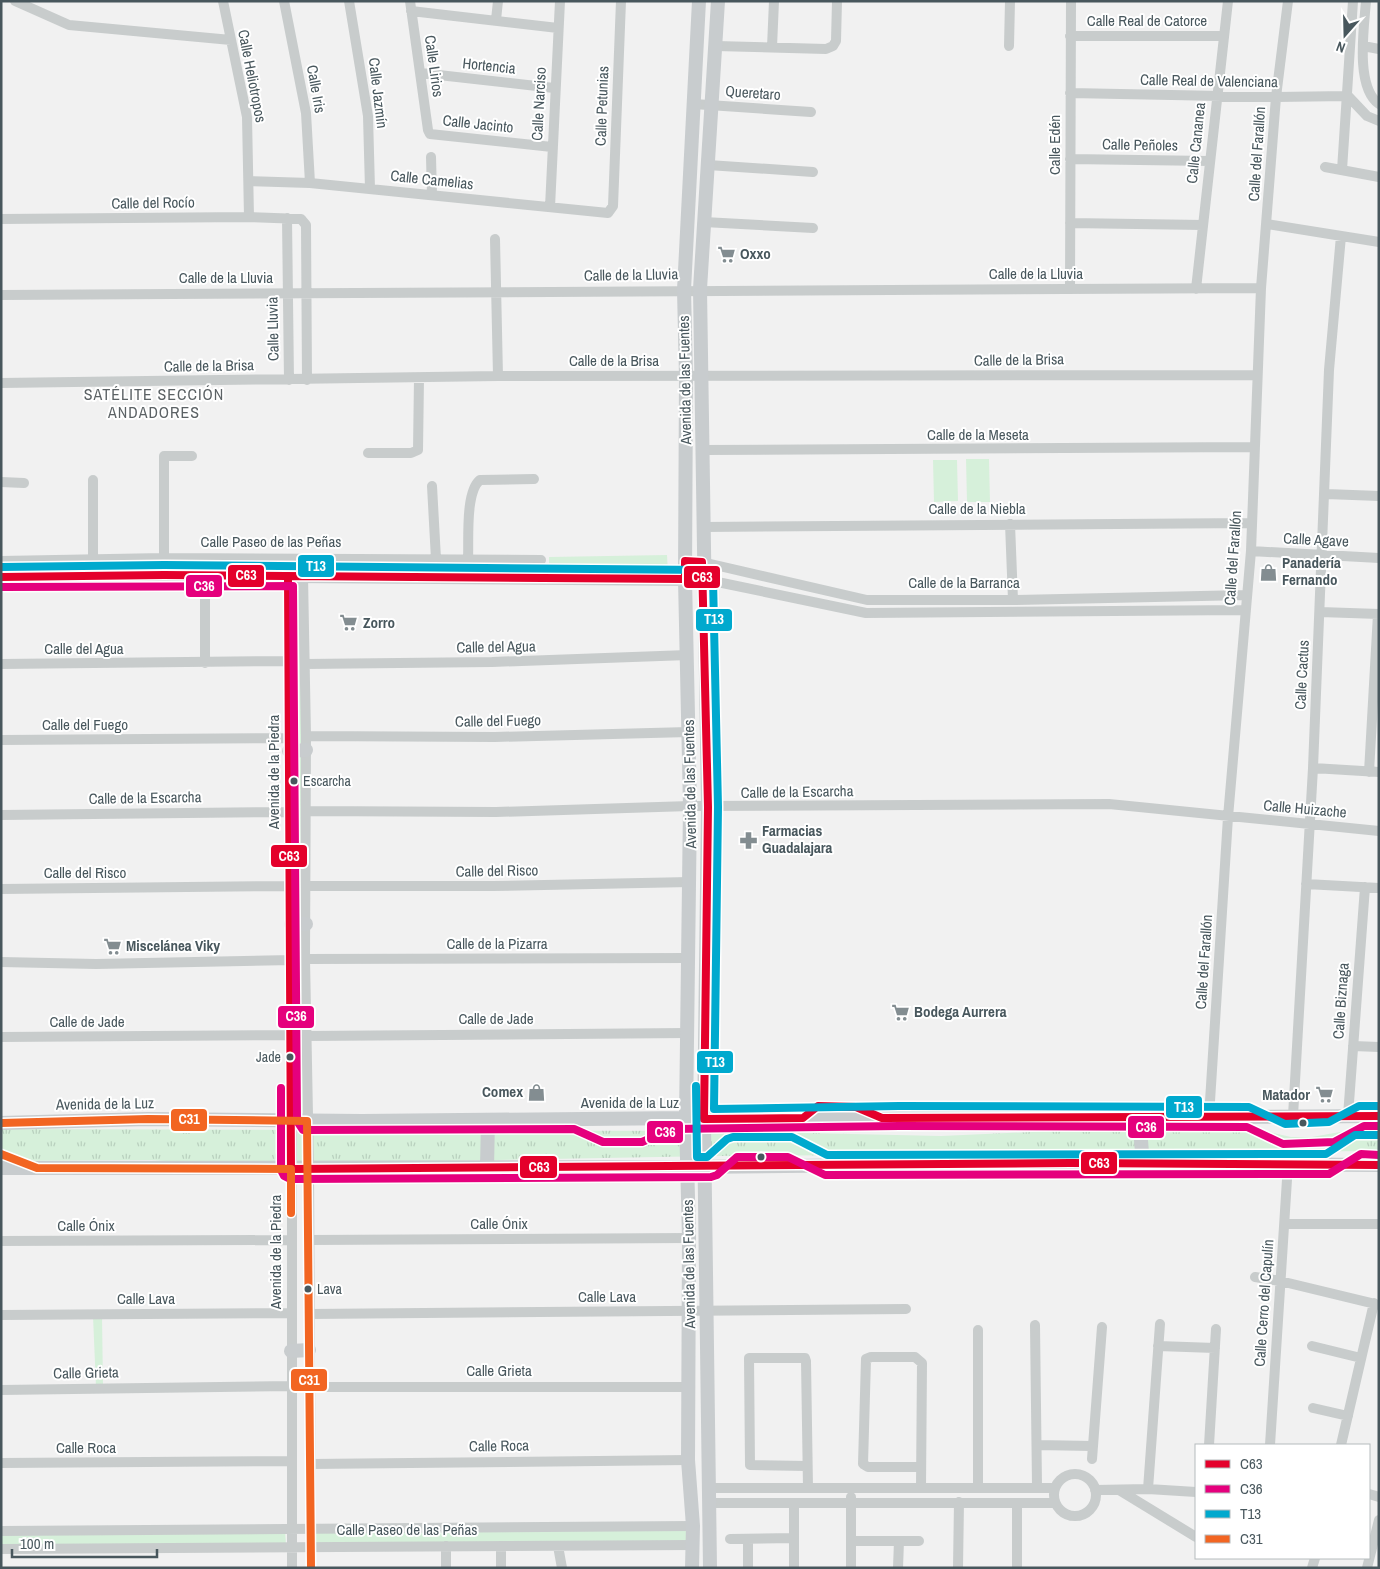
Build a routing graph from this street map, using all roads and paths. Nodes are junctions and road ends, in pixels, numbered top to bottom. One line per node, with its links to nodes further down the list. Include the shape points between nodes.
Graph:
1 (15, 1): 23 (street, via 69,25)
2 (223, 1): 23 (street, Calle Heliotropos)
3 (284, 1): 51 (street, Calle Iris, via 306,113)
4 (349, 1): 52 (street, Calle Jazmín, via 368,116)
5 (498, 1): 19 (street)
6 (560, 1): 20 (street, Calle Narciso)
7 (621, 1): 55 (street, Calle Petunias)
8 (699, 1): 35 (main road, Avenida de las Fuentes)
9 (718, 1): 24 (main road, Avenida de las Fuentes)
10 (774, 1): 27 (street)
11 (837, 1): 27 (street, via 836,41 833,46 826,49)
12 (1010, 1): 25 (street)
13 (1070, 1): 21 (street, Calle Edén)
14 (1228, 1): 22 (street, Calle Cananea)
15 (1288, 1): 34 (street, Calle del Farallón)
16 (1353, 1): 33 (street)
17 (1366, 1): 26 (street)
18 (411, 6): 19 (street); 29 (street, Calle Lirios)
19 (496, 20): 20 (street)
20 (558, 28): 30 (street, Calle Narciso)
21 (1070, 36): 22 (street, Calle Real de Catorce); 31 (street, Calle Edén)
22 (1224, 36): 32 (street, Calle Cananea)
23 (231, 40): 50 (street, Calle Heliotropos, via 247,117)
24 (716, 46): 27 (street); 37 (main road, Avenida de las Fuentes)
25 (1009, 46)
26 (1363, 46): 28 (street); 36 (street, via 1364,79 1370,96)
27 (772, 47)
28 (1379, 49)
29 (421, 73): 30 (street, Hortencia); 40 (street, Calle Lirios)
30 (554, 88): 41 (street, Calle Narciso)
31 (1070, 93): 32 (street, Calle Real de Valenciana); 43 (street, Calle Edén)
32 (1217, 96): 34 (street, Calle Real de Valenciana); 44 (street, Calle Cananea)
33 (1348, 96): 34 (street, Calle Real de Valenciana); 39 (street, via 1367,116); 47 (street)
34 (1276, 97): 62 (street, Calle del Farallón)
35 (694, 104): 37 (street, Queretaro); 71 (main road, Avenida de las Fuentes)
36 (1379, 104)
37 (711, 106): 38 (street, Queretaro); 45 (main road, Avenida de las Fuentes)
38 (811, 112)
39 (1379, 121)
40 (430, 134): 41 (street, Calle Jacinto)
41 (552, 147): 54 (street, Calle Narciso)
42 (431, 157): 53 (street)
43 (1070, 159): 44 (street, Calle Peñoles); 60 (street, Calle Edén)
44 (1209, 161): 61 (street, Calle Cananea)
45 (708, 165): 48 (street); 59 (main road, Avenida de las Fuentes)
46 (1325, 167): 47 (street)
47 (1342, 170): 49 (street)
48 (813, 172)
49 (1379, 178)
50 (249, 181): 51 (street, Calle Camelias); 56 (street, Calle Heliotropos)
51 (310, 183): 52 (street, Calle Camelias)
52 (370, 189): 53 (street, Calle Camelias)
53 (432, 195): 54 (street, Calle Camelias)
54 (550, 207): 55 (street, Calle Camelias)
55 (612, 211)
56 (249, 217): 57 (street, Calle del Rocío); 58 (street, Calle del Rocío)
57 (287, 218): 73 (street, Calle Lluvia); 74 (street, Calle del Rocío, via 304,221)
58 (1, 220)
59 (704, 222): 63 (street); 68 (main road, Avenida de las Fuentes)
60 (1070, 223): 61 (street); 69 (street, Calle Edén)
61 (1203, 224): 70 (street, Calle Cananea)
62 (1267, 224): 64 (street); 67 (street, Calle del Farallón)
63 (813, 228)
64 (1340, 236): 66 (street); 93 (street, Calle Cactus, via 1329,370)
65 (495, 239): 72 (street)
66 (1379, 242)
67 (1262, 288): 70 (street, Calle de la Lluvia); 76 (street, Calle del Farallón)
68 (700, 289): 69 (street, Calle de la Lluvia); 71 (street, Calle de la Lluvia); 79 (main road, Avenida de las Fuentes)
69 (1070, 289): 70 (street, Calle de la Lluvia)
70 (1196, 289)
71 (684, 290): 72 (street, Calle de la Lluvia); 78 (main road, Avenida de las Fuentes)
72 (495, 292): 74 (street, Calle de la Lluvia); 77 (street)
73 (288, 293): 74 (street, Calle de la Lluvia); 75 (street, Calle de la Lluvia); 81 (street, Calle Lluvia)
74 (306, 293): 82 (street)
75 (1, 295)
76 (1257, 375): 79 (street, Calle de la Brisa); 84 (street, Calle del Farallón)
77 (498, 376): 78 (street, Calle de la Brisa); 80 (street, Calle de la Brisa)
78 (686, 376): 79 (street, Calle de la Brisa); 107 (main road, Avenida de las Fuentes)
79 (702, 376): 85 (main road, Avenida de las Fuentes)
80 (419, 378): 82 (street, Calle de la Brisa); 86 (street, via 418,450 411,453)
81 (289, 380): 82 (street, Calle de la Brisa); 83 (street, Calle de la Brisa)
82 (307, 380)
83 (1, 383)
84 (1254, 447): 85 (street, Calle de la Meseta); 95 (street, Calle del Farallón)
85 (703, 450): 97 (main road, Avenida de las Fuentes)
86 (368, 453)
87 (192, 456): 100 (street, via 164,456)
88 (534, 479): 104 (street, via 480,480 474,485)
89 (93, 480): 102 (street)
90 (1, 482): 91 (street)
91 (24, 483)
92 (432, 486): 103 (street)
93 (1326, 494): 94 (street); 99 (street, Calle Cactus)
94 (1379, 496)
95 (1252, 523): 96 (street, Calle de la Niebla); 98 (street, Calle del Farallón)
96 (1010, 524): 97 (street, Calle de la Niebla); 116 (street)
97 (702, 527): 108 (main road, Avenida de las Fuentes)
98 (1251, 551): 99 (street, Calle Agave); 115 (street, Calle del Farallón)
99 (1321, 556): 101 (street, Calle Agave); 118 (street, Calle Cactus)
100 (164, 558): 102 (street, Calle Paseo de las Peñas); 103 (street, Calle Paseo de las Peñas)
101 (1379, 558)
102 (93, 559): 106 (street, Calle Paseo de las Peñas)
103 (436, 559): 104 (street, Calle Paseo de las Peñas)
104 (468, 560): 105 (street, Calle Paseo de las Peñas)
105 (541, 560)
106 (1, 561)
107 (685, 561): 108 (main road, Calle de la Barranca); 113 (main road, Avenida de las Fuentes)
108 (702, 562): 114 (main road, Avenida de las Fuentes); 116 (street, Calle de la Barranca, via 867,600)
109 (205, 575): 110 (main road); 112 (main road); 122 (street)
110 (288, 576): 111 (main road); 121 (street, Avenida de la Piedra)
111 (303, 576): 113 (main road); 124 (street)
112 (1, 577)
113 (685, 579): 114 (main road, Calle de la Barranca); 120 (main road, Avenida de las Fuentes)
114 (703, 579): 117 (street, Calle de la Barranca, via 866,614); 133 (main road, Avenida de las Fuentes)
115 (1247, 595): 116 (street, Calle de la Barranca); 117 (street, Calle del Farallón)
116 (1013, 600)
117 (1244, 610): 137 (street, Calle del Farallón)
118 (1320, 612): 119 (street); 130 (street, Calle Cactus)
119 (1378, 614): 131 (street)
120 (688, 655): 124 (street, Calle del Agua); 125 (main road, Avenida de las Fuentes)
121 (288, 662): 122 (street, Calle del Agua); 128 (street, Avenida de la Piedra)
122 (205, 663): 123 (street, Calle del Agua)
123 (1, 664)
124 (305, 664): 126 (street)
125 (689, 732): 126 (street, Calle del Fuego, via 495,737); 132 (main road, Avenida de las Fuentes)
126 (306, 736): 129 (street)
127 (1, 740): 128 (street, Calle del Fuego)
128 (289, 745): 129 (main road); 135 (street, Avenida de la Piedra)
129 (306, 750): 134 (street)
130 (1313, 768): 131 (street); 138 (street, Calle Cactus)
131 (1374, 772)
132 (690, 806): 133 (street, Calle de la Escarcha); 134 (street, Calle de la Escarcha, via 496,812); 140 (main road, Avenida de las Fuentes)
133 (708, 807): 137 (street, Calle de la Escarcha, via 1109,804); 160 (main road, Avenida de las Fuentes)
134 (306, 811): 143 (street)
135 (289, 812): 136 (street, Calle de la Escarcha); 142 (street, Avenida de la Piedra)
136 (1, 815)
137 (1228, 817): 138 (street, Calle Huizache); 165 (street, Calle del Farallón)
138 (1310, 824): 139 (street, Calle Huizache); 141 (street, Calle Cactus)
139 (1379, 831)
140 (690, 882): 143 (street, Calle del Risco); 150 (main road, Avenida de las Fuentes)
141 (1306, 884): 144 (street); 161 (street, Calle Cactus)
142 (289, 886): 146 (street, Calle del Risco); 147 (street, Avenida de la Piedra)
143 (306, 886): 148 (street)
144 (1365, 887): 145 (street); 157 (street, Calle Biznaga)
145 (1379, 888)
146 (1, 889)
147 (290, 924): 148 (main road); 151 (street, Avenida de la Piedra)
148 (306, 924): 149 (street)
149 (305, 958): 150 (street, Calle de la Pizarra); 155 (street)
150 (688, 958): 153 (main road, Avenida de las Fuentes)
151 (292, 960): 152 (street, via 96,964); 154 (street, Avenida de la Piedra)
152 (1, 962)
153 (688, 1033): 155 (street, Calle de Jade); 159 (main road, Avenida de las Fuentes)
154 (292, 1035): 156 (street, Calle de Jade); 169 (street, Avenida de la Piedra)
155 (306, 1036): 170 (street)
156 (1, 1038)
157 (1353, 1046): 158 (street); 162 (street, Calle Biznaga)
158 (1379, 1047)
159 (687, 1056): 160 (main road, via 691,1075); 166 (main road, Avenida de las Fuentes)
160 (704, 1078): 167 (main road, Avenida de las Fuentes)
161 (1293, 1116): 162 (main road, Avenida de la Luz); 165 (main road, Avenida de la Luz)
162 (1348, 1116): 163 (main road, Avenida de la Luz)
163 (1379, 1116)
164 (1140, 1117): 165 (main road, Avenida de la Luz); 167 (main road, Avenida de la Luz); 172 (main road)
165 (1209, 1117)
166 (686, 1119): 167 (main road, Avenida de la Luz); 168 (main road, Avenida de la Luz); 175 (main road, Avenida de las Fuentes)
167 (704, 1119): 176 (main road, Avenida de las Fuentes)
168 (488, 1120): 170 (main road, Avenida de la Luz); 179 (main road)
169 (291, 1121): 170 (main road, Avenida de la Luz); 171 (main road, Avenida de la Luz, via 148,1119); 180 (street, Avenida de la Piedra)
170 (307, 1121): 178 (street)
171 (1, 1123)
172 (1143, 1164): 173 (main road); 176 (main road)
173 (1288, 1164): 174 (main road); 181 (street, Calle Cerro del Capulín)
174 (1379, 1164)
175 (687, 1167): 176 (main road); 179 (main road); 183 (main road, Avenida de las Fuentes)
176 (705, 1167): 192 (main road, Avenida de las Fuentes)
177 (1, 1168): 180 (main road)
178 (309, 1168): 179 (main road); 180 (main road); 185 (street)
179 (487, 1168)
180 (291, 1169): 184 (street, Avenida de la Piedra)
181 (1284, 1224): 182 (street); 188 (street, Calle Cerro del Capulín)
182 (1379, 1224)
183 (689, 1238): 185 (street, Calle Ónix); 191 (main road, Avenida de las Fuentes)
184 (291, 1240): 186 (street, Calle Ónix); 193 (street, Avenida de la Piedra)
185 (309, 1240): 194 (street)
186 (1, 1241)
187 (1255, 1278): 188 (street)
188 (1280, 1281): 189 (street); 214 (street, Calle Cerro del Capulín)
189 (1376, 1304): 206 (street)
190 (906, 1308): 192 (street, Calle Lava)
191 (689, 1311): 192 (street, Calle Lava); 194 (street, Calle Lava); 209 (main road, Avenida de las Fuentes)
192 (706, 1312): 228 (main road, Avenida de las Fuentes)
193 (292, 1313): 195 (street, Calle Lava); 205 (street, Avenida de la Piedra)
194 (309, 1314): 204 (street)
195 (1, 1315)
196 (1160, 1324): 201 (street)
197 (1035, 1325): 216 (street)
198 (1102, 1327): 217 (street)
199 (1216, 1329): 203 (street)
200 (978, 1330): 227 (street)
201 (1158, 1346): 203 (street); 233 (street)
202 (1312, 1346): 206 (street)
203 (1215, 1348): 213 (street)
204 (309, 1350): 205 (main road); 208 (street)
205 (292, 1351): 207 (street, Avenida de la Piedra)
206 (1361, 1358): 212 (street)
207 (292, 1386): 210 (street, Calle Grieta); 220 (street, Avenida de la Piedra)
208 (310, 1387): 209 (street, Calle Grieta); 222 (street)
209 (689, 1387): 219 (main road, Avenida de las Fuentes)
210 (1, 1390)
211 (1313, 1408): 212 (street)
212 (1348, 1416): 215 (street)
213 (1209, 1444)
214 (1270, 1444)
215 (1341, 1444)
216 (1037, 1445): 217 (street); 225 (street)
217 (1092, 1446): 218 (street)
218 (1092, 1459)
219 (688, 1460): 222 (street, Calle Roca); 243 (main road, Avenida de las Fuentes)
220 (292, 1461): 221 (street, Calle Roca); 246 (street, Avenida de la Piedra)
221 (1, 1463)
222 (310, 1464): 244 (street)
223 (807, 1466): 223 (street, via 805,1358 750,1358 750,1465); 229 (street)
224 (920, 1467): 224 (street, via 922,1363 915,1358 866,1359 863,1464 868,1468); 226 (street)
225 (1037, 1486): 227 (street); 230 (street)
226 (921, 1487): 227 (street); 231 (street)
227 (978, 1487)
228 (710, 1488): 229 (street); 237 (main road, Avenida de las Fuentes)
229 (808, 1488): 231 (street)
230 (1055, 1488): 234 (street, via 1066,1476 1074,1474 1090,1480); 241 (street)
231 (851, 1489): 239 (street)
232 (1118, 1489): 233 (street); 234 (street); 247 (street)
233 (1148, 1489): 235 (street)
234 (1095, 1490): 241 (street, via 1094,1504 1081,1515 1065,1514)
235 (1195, 1492)
236 (959, 1502): 239 (street); 240 (street); 273 (street)
237 (710, 1503): 238 (street); 268 (main road, Avenida de las Fuentes)
238 (794, 1503): 239 (street); 248 (street)
239 (851, 1503): 251 (street)
240 (1017, 1503): 241 (street); 274 (street)
241 (1055, 1503)
242 (1379, 1520): 261 (street)
243 (692, 1526): 244 (street, Calle Paseo de las Peñas); 254 (main road, Avenida de las Fuentes)
244 (311, 1529): 246 (street, Calle Paseo de las Peñas); 259 (street)
245 (1, 1530): 246 (street, Calle Paseo de las Peñas)
246 (292, 1530): 258 (street, Avenida de la Piedra)
247 (1195, 1536)
248 (794, 1538): 250 (street); 270 (street)
249 (730, 1539): 250 (street)
250 (748, 1539): 269 (street)
251 (852, 1541): 252 (street); 271 (street)
252 (899, 1541): 253 (street); 272 (street)
253 (919, 1541)
254 (693, 1545): 257 (street, Calle Paseo de las Peñas); 267 (main road, Avenida de las Fuentes)
255 (446, 1546): 256 (street, Calle Paseo de las Peñas); 259 (street, Calle Paseo de las Peñas); 264 (street)
256 (501, 1546): 257 (street, Calle Paseo de las Peñas); 265 (street)
257 (558, 1546): 266 (street)
258 (292, 1547): 259 (street, Calle Paseo de las Peñas); 260 (street, Calle Paseo de las Peñas); 262 (street, Avenida de la Piedra)
259 (310, 1547): 263 (street)
260 (1, 1549)
261 (1370, 1556)
262 (292, 1568)
263 (311, 1568)
264 (446, 1568)
265 (501, 1568)
266 (562, 1568)
267 (692, 1568)
268 (710, 1568)
269 (748, 1568)
270 (794, 1568)
271 (851, 1568)
272 (898, 1568)
273 (958, 1568)
274 (1017, 1568)

